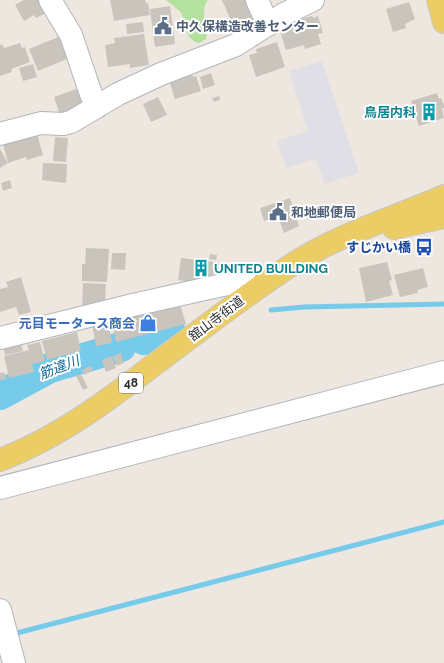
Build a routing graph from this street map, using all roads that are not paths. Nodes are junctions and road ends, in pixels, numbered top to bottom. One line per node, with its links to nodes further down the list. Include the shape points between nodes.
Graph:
1 (50, 0): 5 (street, via 70,35)
2 (257, 0): 4 (street)
3 (313, 0): 4 (street)
4 (268, 25): 5 (street, via 236,45 161,74)
5 (97, 107): 6 (street, via 71,122 41,123)
6 (0, 134)
7 (444, 196): 9 (main road, 舘山寺街道 / 48)
8 (444, 217): 9 (main road, 48)
9 (335, 241): 10 (main road, 舘山寺街道 / 48, via 301,259)
10 (252, 292): 11 (street, via 244,280); 13 (main road, 舘山寺街道 / 48, via 83,418 43,442)
11 (0, 338)
12 (444, 372): 14 (street)
13 (0, 460)
14 (0, 488)
15 (0, 610): 16 (street)
16 (14, 663)

